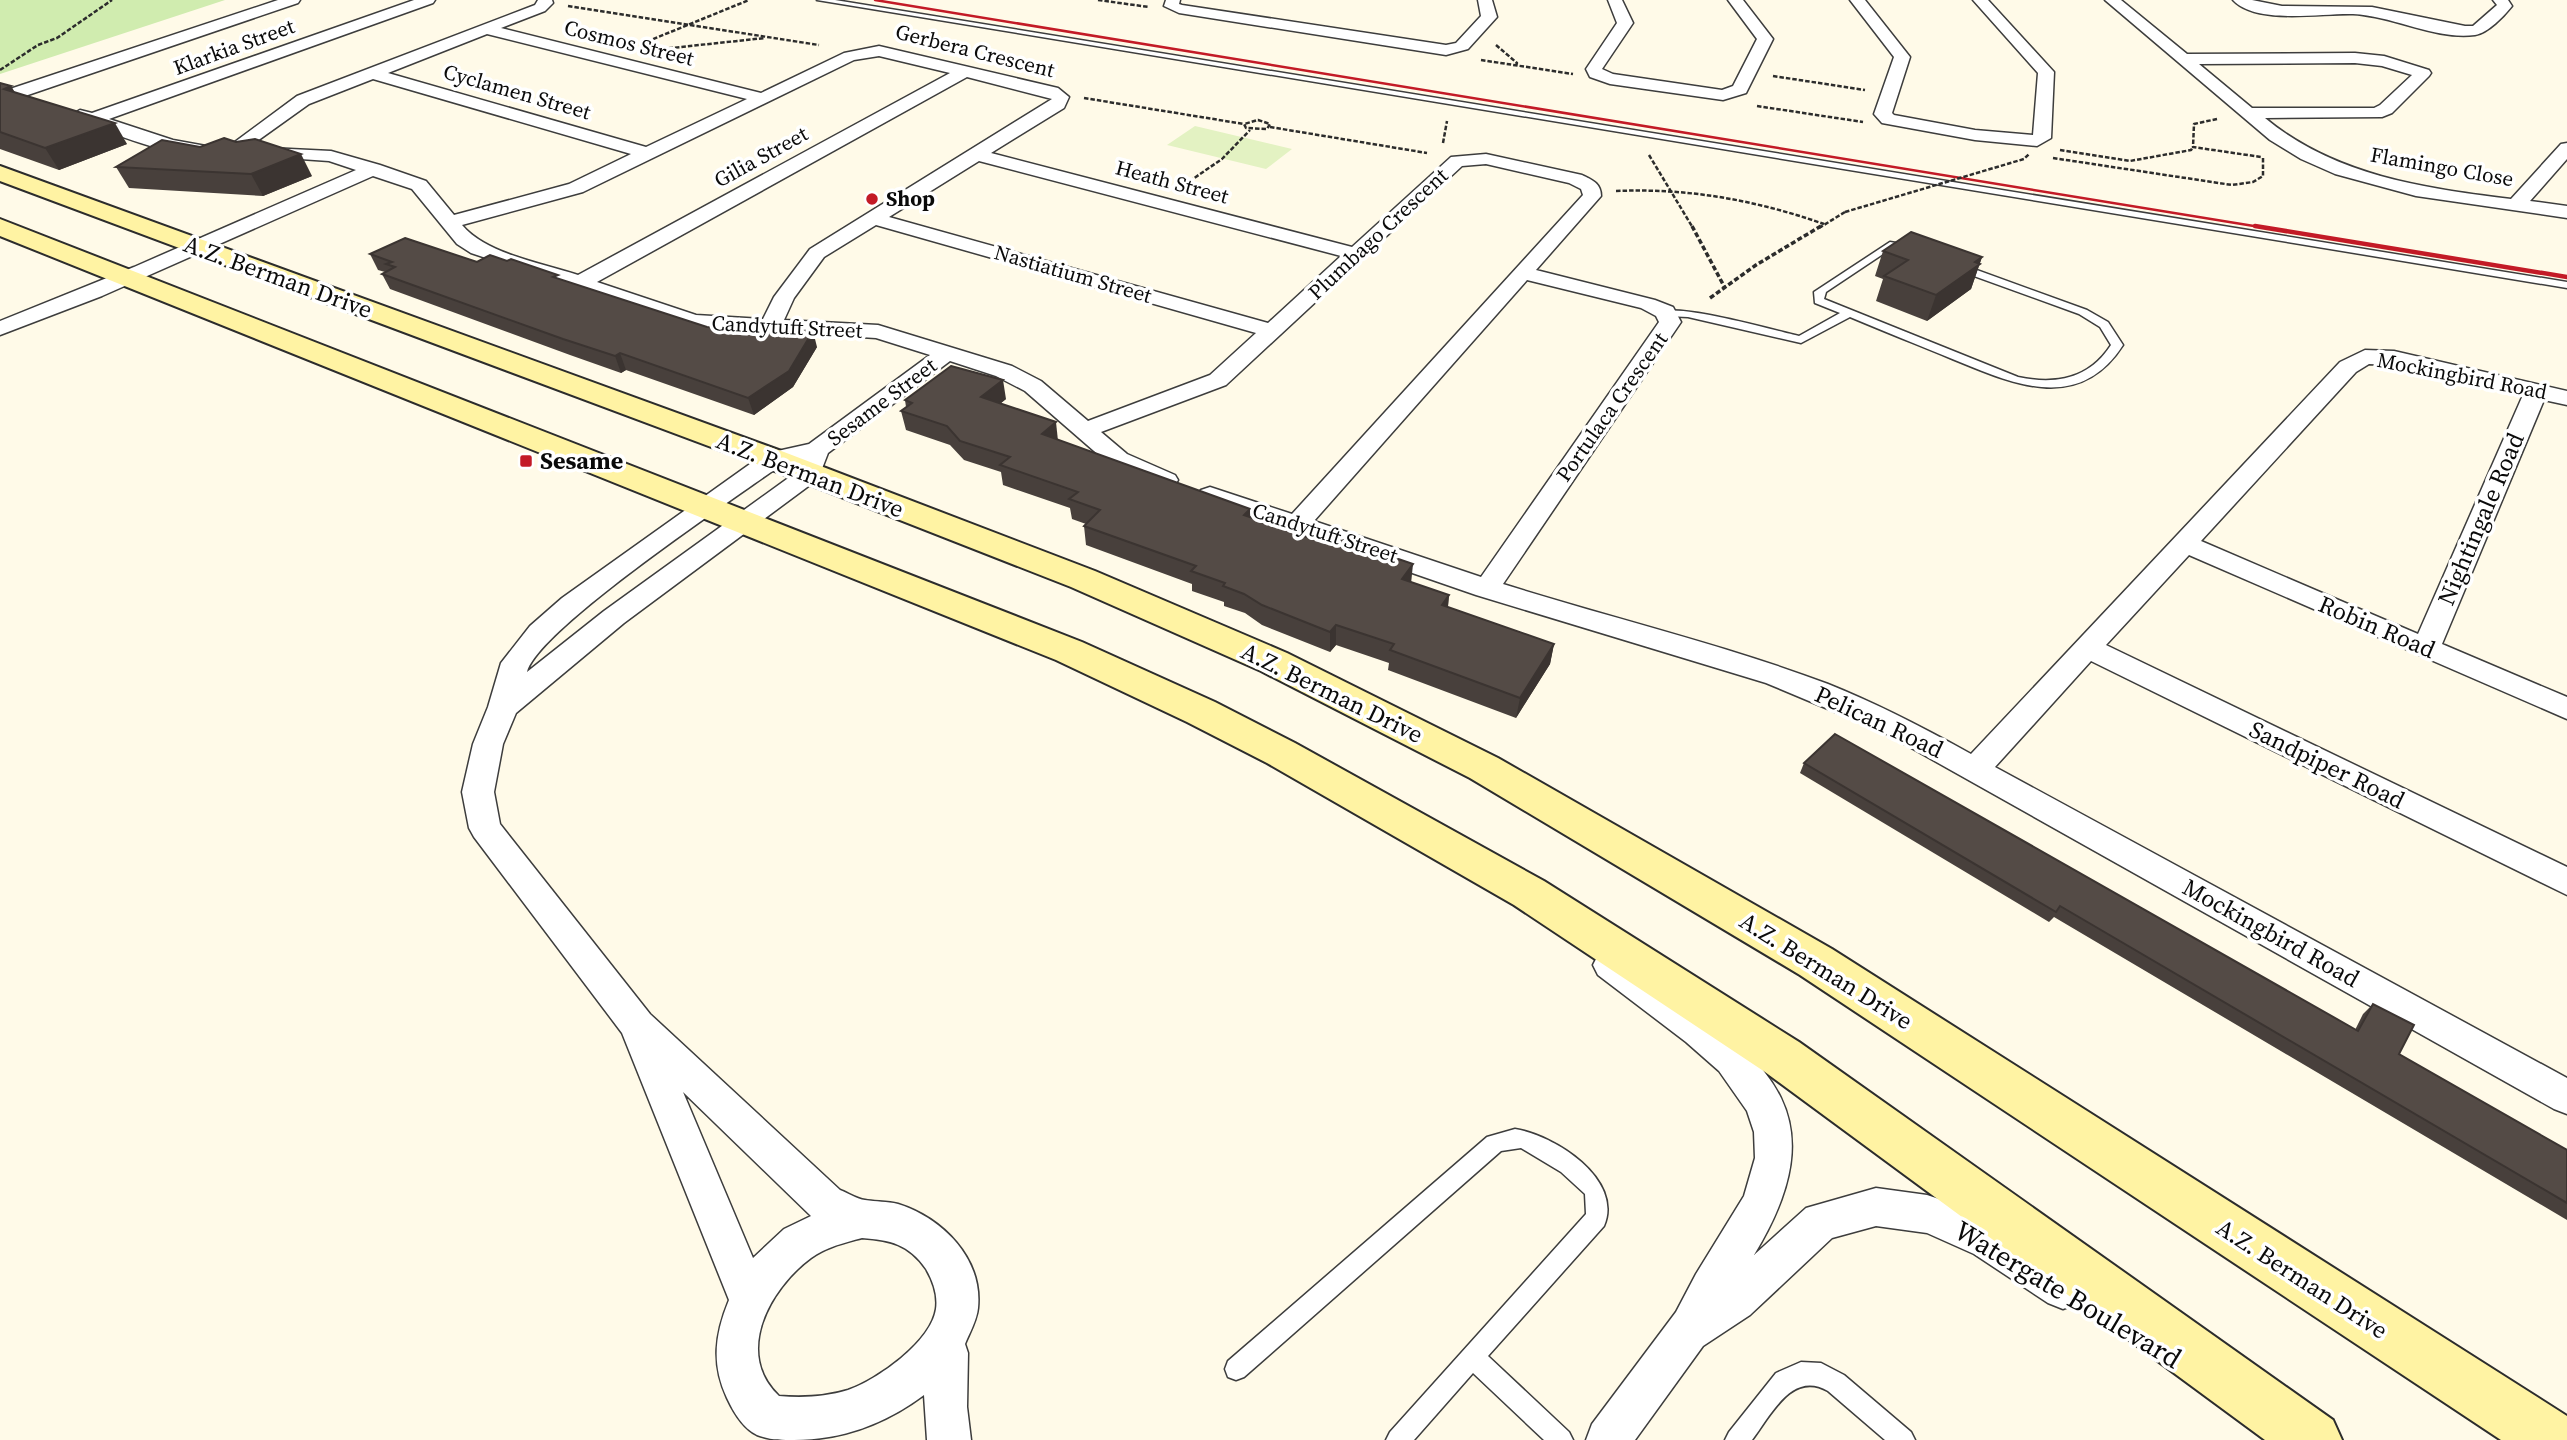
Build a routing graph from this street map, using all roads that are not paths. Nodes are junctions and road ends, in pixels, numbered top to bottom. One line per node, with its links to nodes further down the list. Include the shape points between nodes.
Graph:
1 (293, 0): 22 (street)
2 (428, 0): 25 (street, Klarkia Street)
3 (821, 0): 42 (lane)
4 (1485, 0): 18 (street, via 1489,17 1457,48 1440,50)
5 (1615, 0): 6 (street, via 1625,23 1594,69 1596,74 1715,95 1740,89 1765,39)
6 (1735, 0)
7 (1857, 0): 8 (street, via 1902,57 1883,114 1888,119 2028,142 2042,138 2046,72)
8 (1979, 0)
9 (2112, 0): 19 (street, Flamingo Close)
10 (2240, 0): 11 (street, via 2271,9 2364,10 2465,32 2477,30 2505,6)
11 (2500, 0)
12 (546, 1): 17 (street)
13 (1172, 3): 16 (street, via 1179,9)
14 (1292, 10): 16 (street)
15 (1355, 19): 18 (street)
16 (1276, 24): 18 (street)
17 (485, 29): 21 (street); 23 (street, Cosmos Street)
18 (1339, 34)
19 (2183, 59): 24 (street, Flamingo Close); 24 (street, via 2355,58 2423,73 2376,113)
20 (964, 72): 23 (street, Gerbera Crescent, via 879,51 849,56); 29 (street, Gerbera Crescent, via 1061,97 1058,104); 41 (street, Gilia Street)
21 (371, 73): 26 (street, via 303,100); 28 (street, Cyclamen Street)
22 (8, 91): 25 (street, Candytuft Street)
23 (762, 99): 28 (street, Gerbera Crescent)
24 (2249, 113): 32 (street, Flamingo Close, via 2313,158 2376,181)
25 (93, 120): 26 (street, Candytuft Street, via 170,145)
26 (233, 150): 30 (street, Candytuft Street, via 319,154)
27 (2566, 150): 32 (street)
28 (649, 155): 35 (street, Gerbera Crescent, via 576,188)
29 (977, 155): 34 (street, Gerbera Crescent); 38 (street, Heath Street)
30 (374, 169): 35 (street, Candytuft Street, via 419,185); 37 (street)
31 (0, 173): 37 (main road, A.Z. Berman Drive)
32 (2517, 204): 33 (street, Flamingo Close)
33 (2567, 212)
34 (872, 218): 45 (street, Gerbera Crescent, via 817,253 784,297); 47 (street, Nastiatium Street)
35 (449, 222): 41 (street, Candytuft Street, via 478,249)
36 (0, 227): 40 (main road)
37 (195, 246): 40 (street); 52 (main road, A.Z. Berman Drive)
38 (1357, 254): 39 (street, Plumbago Crescent, via 1457,162 1486,159 1588,185 1593,192); 47 (street, Plumbago Crescent)
39 (1522, 273): 44 (street, Portulaca Crescent); 54 (street)
40 (131, 277): 46 (street); 53 (main road)
41 (579, 283): 45 (street, Candytuft Street, via 694,321)
42 (2567, 285)
43 (1849, 313): 43 (lane, via 2036,386 2081,379 2112,355 2117,345 2106,326 2083,312 1896,245 1884,246 1818,294 1819,301); 44 (lane, via 1801,340)
44 (1677, 314): 56 (street, Portulaca Crescent)
45 (770, 326): 48 (street, Candytuft Street, via 878,332)
46 (0, 329)
47 (1273, 331): 51 (street, Plumbago Crescent, via 1218,380)
48 (947, 353): 51 (street, Candytuft Street, via 1020,379); 52 (street, Sesame Street)
49 (2536, 391): 50 (street, Mockingbird Road); 55 (street, Mockingbird Road, via 2394,358 2365,357 2348,367); 58 (street, Nightingale Road)
50 (2567, 397)
51 (1083, 431): 54 (street, Candytuft Street, via 1118,459)
52 (800, 461): 53 (street); 53 (street); 81 (main road, A.Z. Berman Drive, via 1274,662 1484,768 1816,962)
53 (727, 513): 59 (street, via 614,617); 59 (street, via 572,604 515,663); 63 (main road, via 1069,651 1201,712 1281,752)
54 (1297, 524): 56 (street, Candytuft Street)
55 (2186, 544): 57 (street); 58 (street, Robin Road)
56 (1486, 589): 61 (street, Pelican Road, via 1843,700)
57 (2088, 648): 61 (street); 62 (street, Sandpiper Road)
58 (2426, 648): 60 (street, Robin Road)
59 (503, 707): 64 (street, via 488,744 478,792 485,828)
60 (2567, 709)
61 (1975, 769): 65 (street, Mockingbird Road)
62 (2567, 882)
63 (1529, 893): 68 (street, Watergate Boulevard, via 1618,972 1717,1047 1746,1076 1762,1102 1773,1135 1773,1173 1762,1206); 80 (main road, via 1782,1057)
64 (637, 1025): 66 (street, via 826,1203); 67 (street)
65 (2567, 1097)
66 (862, 1219): 67 (street, via 828,1227 796,1244 769,1269); 69 (street, via 894,1222 922,1234 943,1255 955,1284 957,1318)
67 (749, 1299): 72 (street, via 736,1343 740,1379 757,1409 786,1430)
68 (1688, 1331): 76 (street, Watergate Boulevard); 79 (street, Watergate Boulevard, via 1735,1300 1820,1222 1876,1207 1902,1209 1952,1222 1988,1240)
69 (947, 1353): 72 (street, via 926,1386 896,1413); 73 (street)
70 (1472, 1357): 71 (lane, via 1596,1219 1594,1190 1586,1179 1531,1141 1515,1138 1494,1144); 74 (lane); 75 (lane)
71 (1236, 1369)
72 (859, 1436)
73 (949, 1440)
74 (1398, 1440)
75 (1561, 1440)
76 (1608, 1440)
77 (1737, 1440): 78 (lane, via 1784,1381 1801,1373 1821,1374 1836,1383)
78 (1903, 1440)
79 (2302, 1440)
80 (2313, 1440)
81 (2552, 1440)

